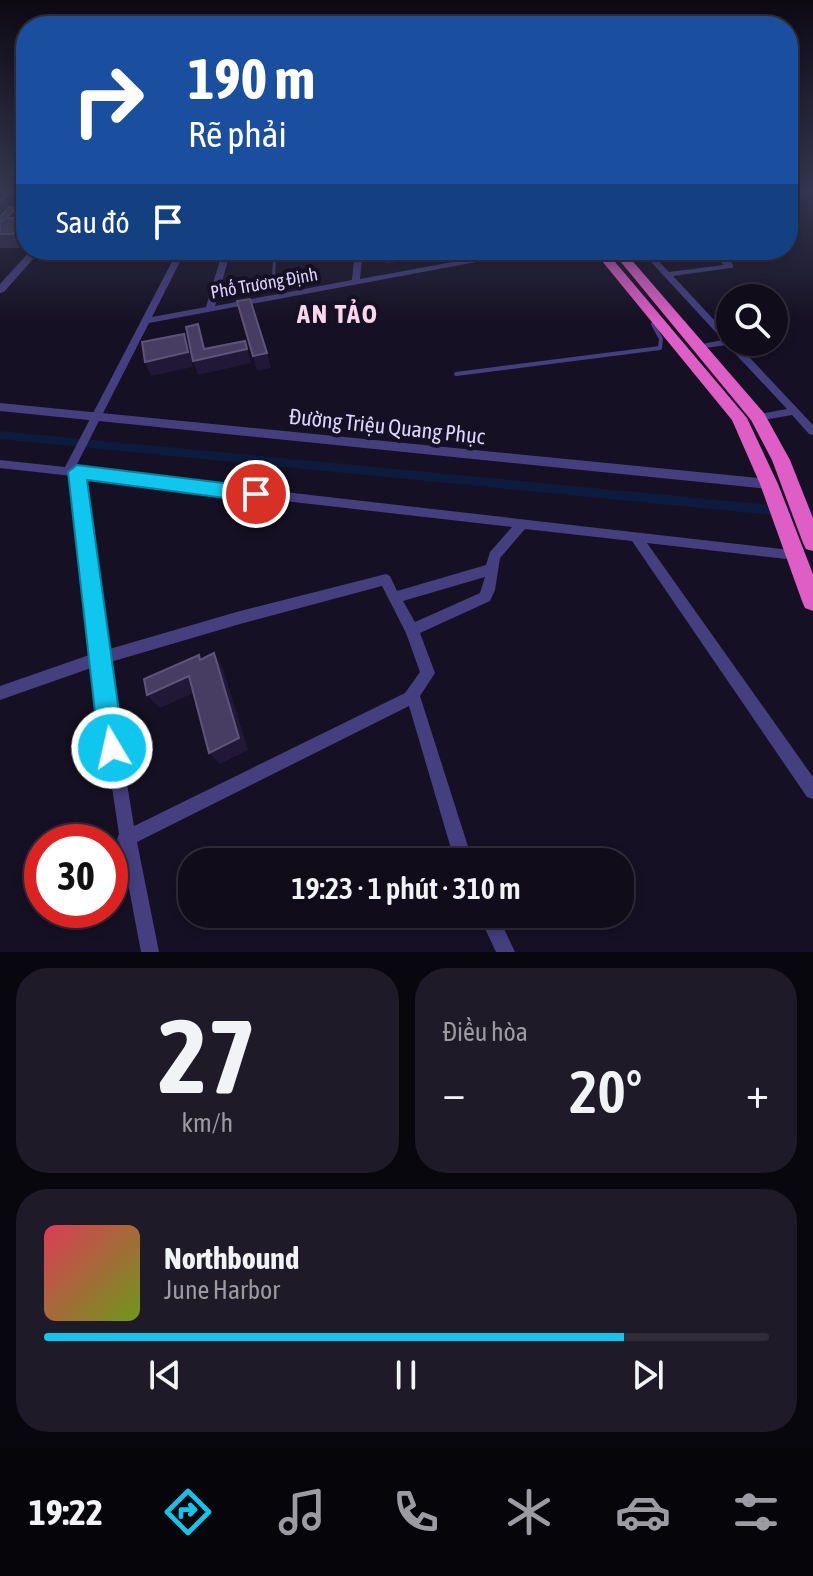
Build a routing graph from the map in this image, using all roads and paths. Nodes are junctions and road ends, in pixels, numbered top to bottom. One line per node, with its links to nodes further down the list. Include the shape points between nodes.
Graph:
1 (27, 260): 14 (street)
2 (177, 260): 17 (street)
3 (224, 260): 15 (street)
4 (274, 260): 13 (lane)
5 (358, 260): 12 (street)
6 (470, 260): 12 (street, Phố Trương Định)
7 (608, 260): 16 (highway)
8 (626, 260): 20 (highway)
9 (653, 260): 11 (street)
10 (723, 260): 11 (street, via 730,266)
11 (667, 275): 18 (street)
12 (356, 282): 15 (street, Phố Trương Định)
13 (273, 287)
14 (0, 290)
15 (210, 309): 17 (street, Phố Trương Định)
16 (658, 319): 22 (lane, via 653,324 660,348); 30 (highway, via 739,418)
17 (145, 321): 25 (street)
18 (716, 329)
19 (716, 344): 20 (street)
20 (700, 347): 26 (highway)
21 (741, 356): 24 (street)
22 (456, 374)
23 (0, 407): 25 (street, Đường Triệu Quang Phục)
24 (792, 412): 26 (street); 27 (street)
25 (96, 416): 29 (street); 30 (street, Đường Triệu Quang Phục)
26 (758, 417): 33 (highway, via 794,495)
27 (813, 431)
28 (0, 464): 29 (street)
29 (74, 467): 31 (street); 38 (street)
30 (771, 488): 33 (highway)
31 (522, 524): 32 (street); 34 (street, via 497,551)
32 (636, 537): 33 (street); 41 (street)
33 (800, 547): 36 (highway)
34 (492, 569): 35 (street); 37 (street, via 485,597)
35 (394, 598): 37 (street); 38 (street, via 386,580)
36 (813, 601)
37 (412, 630): 40 (street, via 428,673)
38 (98, 657): 39 (street); 42 (street)
39 (0, 693)
40 (413, 695): 43 (street); 44 (street)
41 (813, 791)
42 (123, 824)
43 (128, 838)
44 (460, 848)
45 (128, 853): 47 (street)
46 (494, 928): 48 (street)
47 (150, 952)
48 (506, 952)

